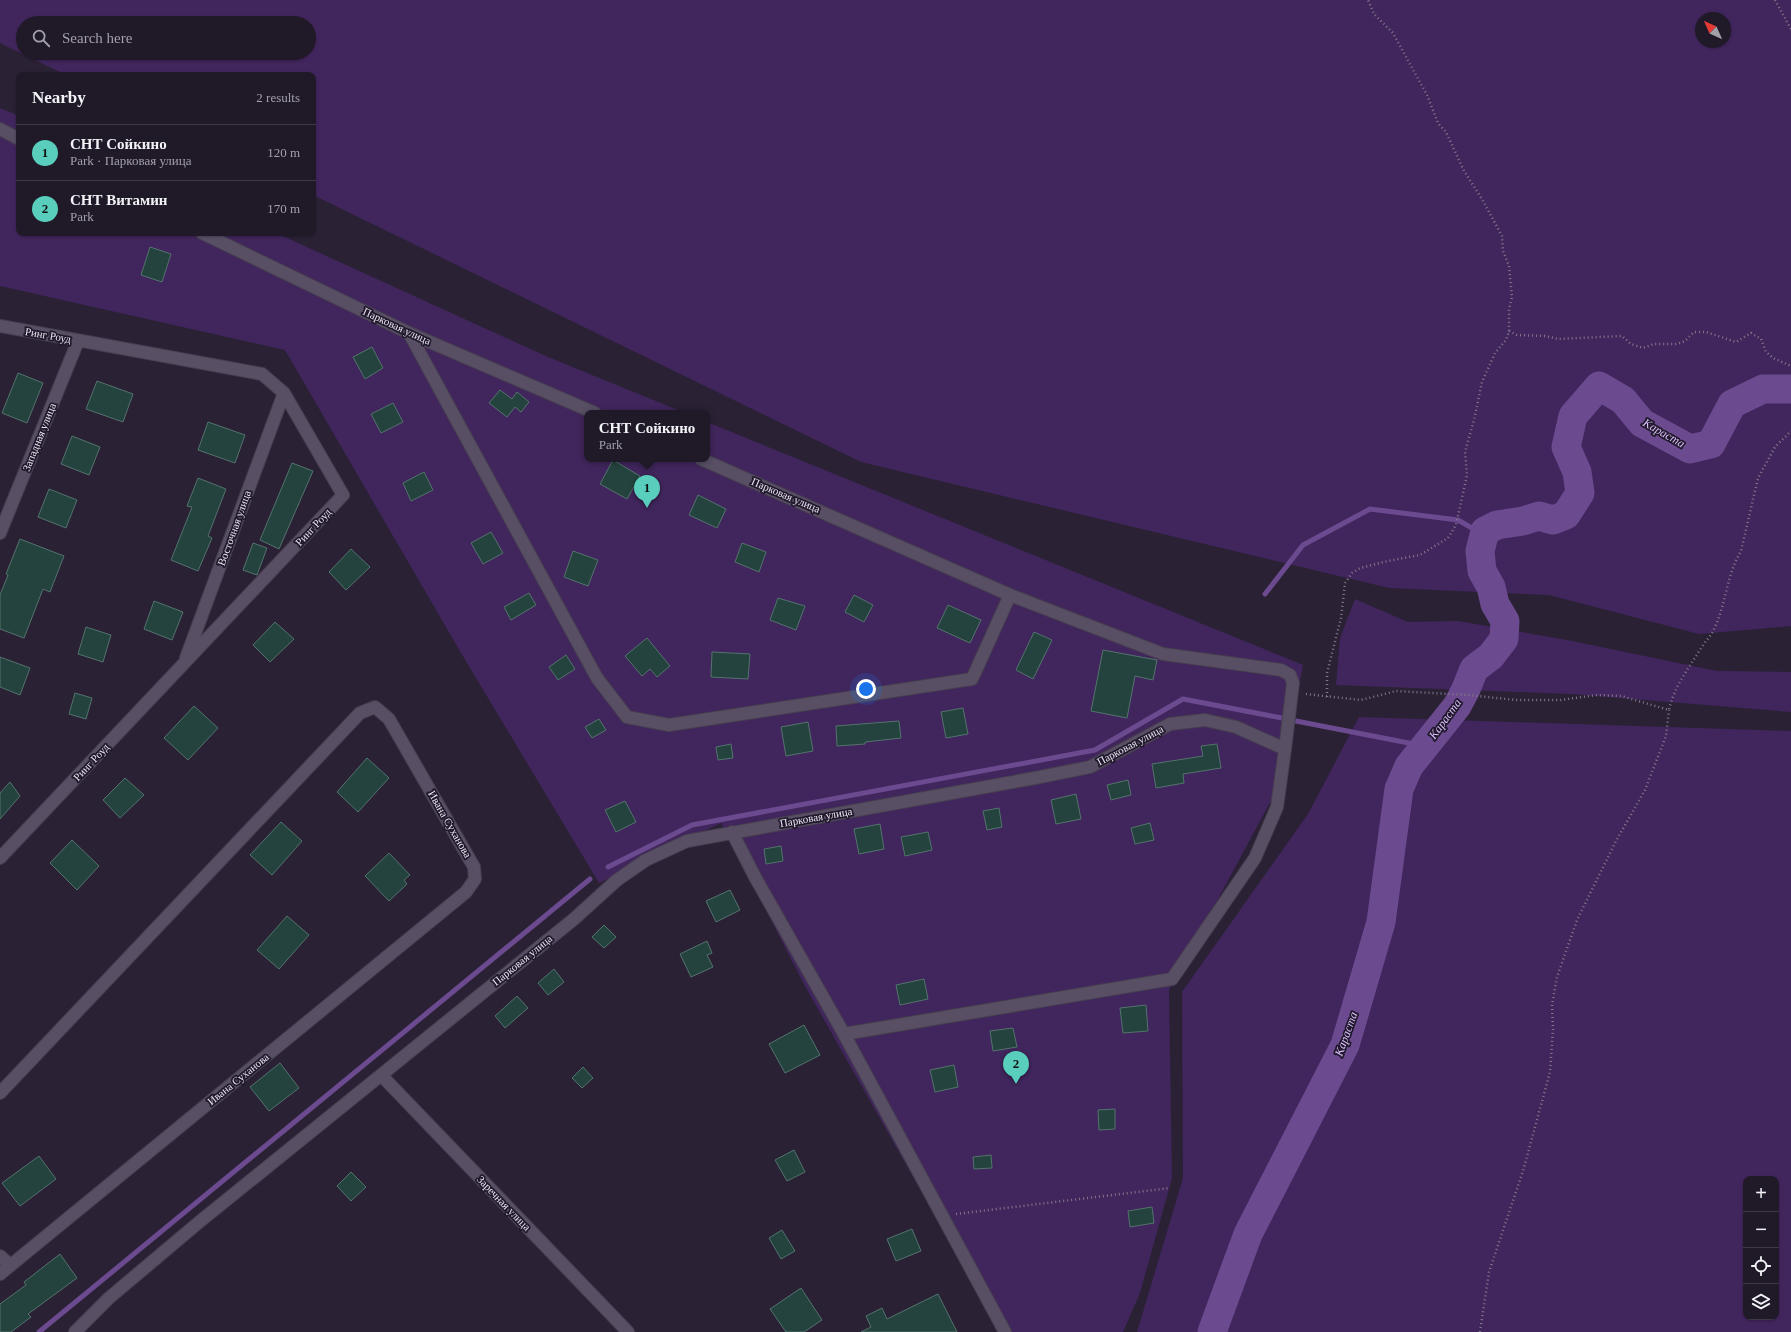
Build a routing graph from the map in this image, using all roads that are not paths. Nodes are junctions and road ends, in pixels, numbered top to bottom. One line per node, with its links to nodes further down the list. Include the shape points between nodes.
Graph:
1 (0, 129): 2 (street)
2 (16, 137)
3 (208, 236): 5 (street, Парковая улица)
4 (0, 326): 6 (street, Ринг Роуд)
5 (409, 333): 8 (street, Парковая улица); 11 (street, via 597,678 627,717 669,725 972,678)
6 (78, 341): 7 (street, Ринг Роуд, via 262,374); 10 (street, Западная улица)
7 (284, 393): 12 (street, Восточная улица); 12 (street, Ринг Роуд, via 343,495)
8 (588, 410)
9 (708, 462): 11 (street, Парковая улица)
10 (0, 533)
11 (1010, 595): 13 (street, Парковая улица, via 1163,654 1281,670 1290,675 1293,691)
12 (184, 664): 15 (street, Ринг Роуд)
13 (1286, 749): 14 (street, Парковая улица, via 1236,727 1205,720 1170,724 1090,767); 16 (street, via 1277,807 1255,858 1172,979)
14 (732, 832): 16 (street, via 758,884); 17 (street, Парковая улица, via 687,841 646,860 617,880 574,919)
15 (0, 858)
16 (844, 1034): 24 (street)
17 (381, 1075): 22 (street, Парковая улица, via 198,1223 109,1298); 23 (street, Заречная улица)
18 (0, 1093): 20 (street, Ивана Суханова, via 360,713 375,707 389,720 474,868 475,879 466,892)
19 (0, 1256): 20 (street)
20 (10, 1265): 21 (street, Ивана Суханова)
21 (0, 1274)
22 (75, 1332)
23 (628, 1332)
24 (1005, 1332)

